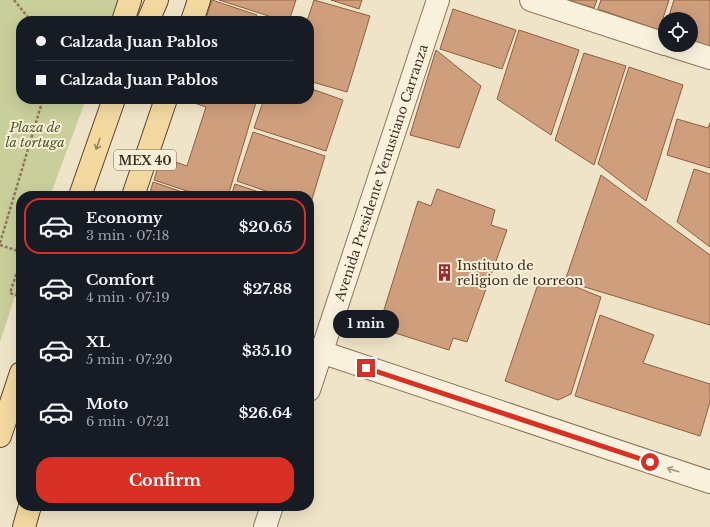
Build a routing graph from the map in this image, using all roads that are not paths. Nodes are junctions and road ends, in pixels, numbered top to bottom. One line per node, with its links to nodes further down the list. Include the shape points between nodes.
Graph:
1 (130, 0): 7 (main road)
2 (157, 0): 8 (main road)
3 (187, 0): 9 (main road)
4 (199, 0): 10 (main road)
5 (438, 0): 18 (street, Avenida Presidente Venustiano Carranza)
6 (531, 0): 11 (street)
7 (125, 16)
8 (150, 16)
9 (183, 16)
10 (194, 16)
11 (658, 42)
12 (691, 52): 13 (street)
13 (710, 58)
14 (111, 104): 16 (main road, MEX 40, one-way to 16)
15 (163, 104): 17 (main road, MEX 40)
16 (82, 191)
17 (135, 191)
18 (315, 350): 21 (street, one-way to 18)
19 (16, 388): 20 (main road)
20 (0, 436)
21 (710, 482)
22 (29, 511): 24 (main road)
23 (270, 511): 25 (street)
24 (24, 527)
25 (265, 527)

